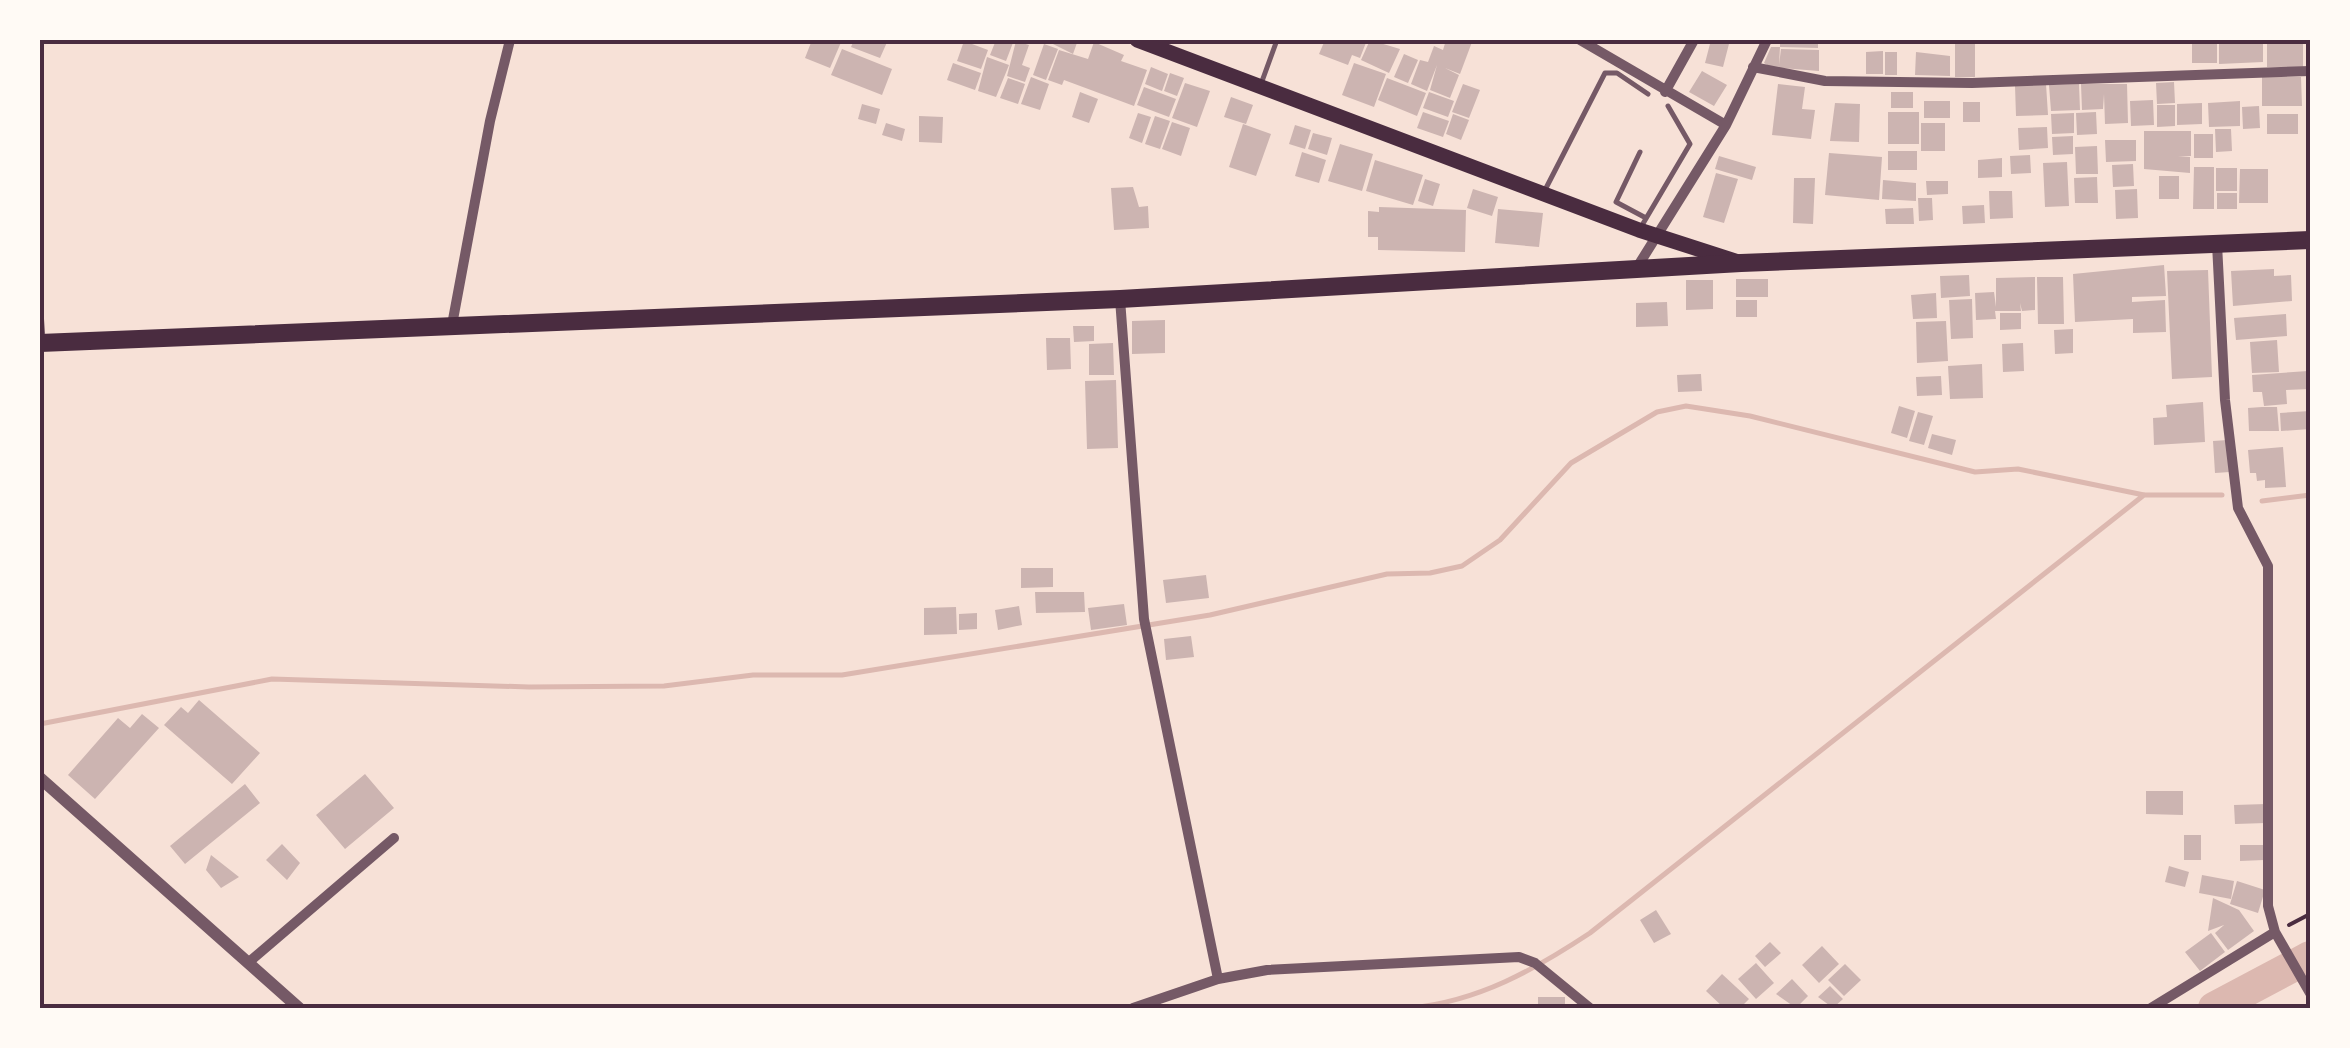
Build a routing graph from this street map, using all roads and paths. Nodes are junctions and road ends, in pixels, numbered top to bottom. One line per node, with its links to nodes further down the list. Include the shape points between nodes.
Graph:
1 (510, 40): 24 (street)
2 (1137, 40): 9 (main road)
3 (1277, 40): 9 (lane)
4 (1580, 40): 10 (street)
5 (1694, 40): 10 (street)
6 (1768, 40): 7 (street)
7 (1753, 68): 8 (street, via 1825,80 1972,83); 13 (street)
8 (2310, 71)
9 (1260, 87): 15 (main road)
10 (1664, 92): 13 (street)
11 (1648, 94): 15 (lane, via 1606,73)
12 (1668, 106): 16 (lane, via 1690,144)
13 (1726, 125): 17 (street)
14 (1640, 152): 16 (lane, via 1616,202)
15 (1544, 193): 16 (main road)
16 (1643, 224): 17 (main road)
17 (1660, 235): 20 (main road); 21 (street)
18 (2310, 240): 19 (highway)
19 (2217, 244): 20 (highway); 29 (street, via 2238,508 2268,566 2268,906)
20 (1741, 263): 21 (highway)
21 (1636, 269): 23 (highway)
22 (40, 298): 25 (lane)
23 (1120, 300): 24 (highway); 31 (street, via 1144,619)
24 (452, 325): 25 (highway)
25 (42, 342)
26 (40, 778): 30 (street)
27 (394, 838): 30 (street)
28 (2310, 914): 29 (path)
29 (2277, 935): 32 (street); 36 (street)
30 (250, 962): 33 (street)
31 (1218, 979): 34 (street); 35 (street, via 1267,970 1519,957)
32 (2309, 992)
33 (300, 1008)
34 (1133, 1008)
35 (1590, 1008)
36 (2151, 1008)

